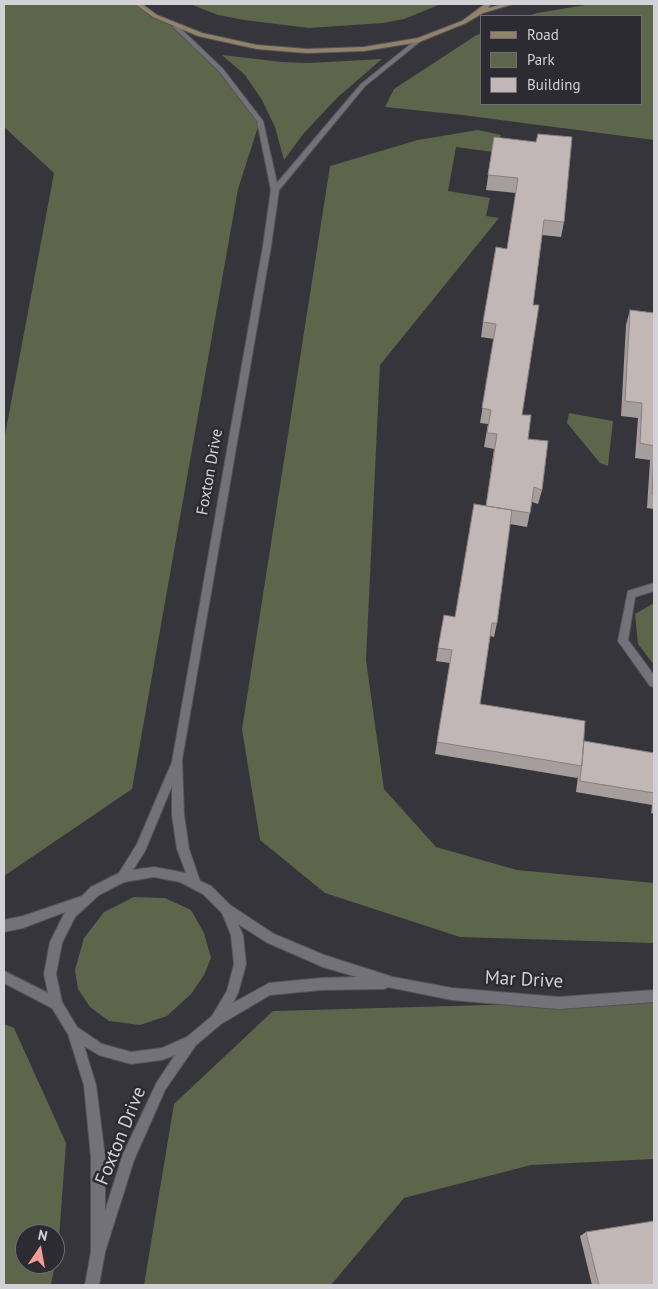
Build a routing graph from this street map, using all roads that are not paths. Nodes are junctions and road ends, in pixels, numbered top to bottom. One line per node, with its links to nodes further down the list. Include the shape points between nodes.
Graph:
1 (138, 4): 5 (main road)
2 (488, 4): 4 (main road)
3 (510, 4): 4 (main road)
4 (481, 11): 6 (main road, via 464,22)
5 (175, 26): 6 (main road, via 239,43 307,51 364,49); 7 (street, Foxton Drive, via 221,70 260,121)
6 (419, 40): 7 (street, via 363,85)
7 (275, 190): 10 (street, Foxton Drive, via 268,246)
8 (654, 587): 9 (street, via 631,594 623,641)
9 (654, 683)
10 (177, 760): 11 (street, Foxton Drive, via 141,847); 12 (street, Foxton Drive, via 178,814 183,849)
11 (123, 877): 12 (street, Foxton Drive, via 154,872 182,877); 13 (street, Foxton Drive, via 95,891)
12 (196, 884): 14 (street, Foxton Drive)
13 (85, 900): 15 (street); 19 (street, Foxton Drive, via 71,914 56,942 50,974)
14 (226, 909): 17 (street, Mar Drive, via 279,942 323,961); 20 (street, Foxton Drive, via 237,935 240,964 232,993)
15 (4, 926)
16 (4, 977): 19 (street)
17 (393, 983): 18 (street, Mar Drive, via 452,994 560,1002); 20 (street, Mar Drive, via 269,989)
18 (654, 996)
19 (56, 1004): 21 (street, Foxton Drive)
20 (216, 1020): 22 (street, Foxton Drive)
21 (73, 1031): 22 (street, Foxton Drive, via 99,1050 131,1058 162,1054); 23 (street, Foxton Drive, via 90,1085 98,1157)
22 (192, 1041): 23 (street, Foxton Drive, via 161,1086 128,1159)
23 (98, 1252): 24 (street, Foxton Drive)
24 (92, 1285)

